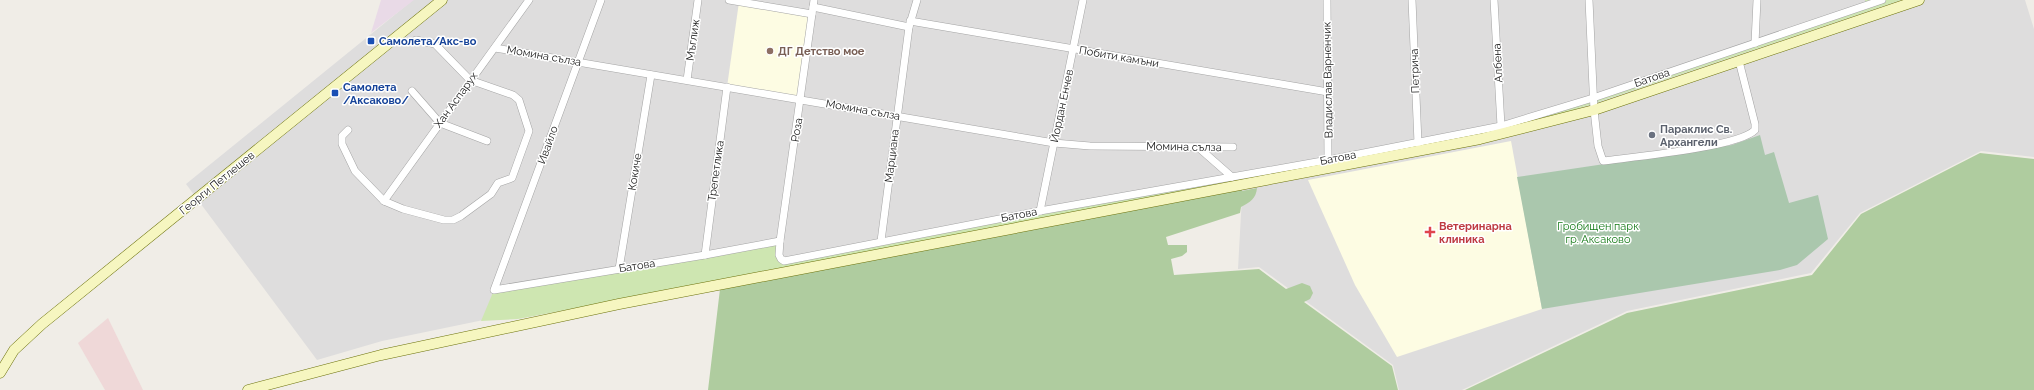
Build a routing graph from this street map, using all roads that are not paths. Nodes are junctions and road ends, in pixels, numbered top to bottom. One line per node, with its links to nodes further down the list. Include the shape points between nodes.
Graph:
1 (442, 0): 51 (main road, Георги Петлешев, via 42,324 14,350)
2 (529, 0): 19 (street, Хан Аспарух)
3 (601, 0): 22 (street, Ивайло)
4 (698, 0): 25 (street, Мъглиж)
5 (729, 0): 15 (street, Побити камъни)
6 (917, 0): 16 (street, Марциана)
7 (1083, 0): 20 (street, Йордан Енчев)
8 (1327, 0): 28 (street, Владислав Варненчик)
9 (1412, 0): 37 (street, Петрича)
10 (1494, 0): 34 (street, Албена)
11 (1588, 0): 29 (street)
12 (1757, 0): 18 (street)
13 (1882, 0): 18 (street, Батова)
14 (1919, 0): 21 (main road)
15 (813, 7): 16 (street, Побити камъни); 30 (street, Роза)
16 (910, 24): 20 (street, Побити камъни); 32 (street, Марциана)
17 (416, 40): 24 (street, via 435,44)
18 (1756, 43): 29 (street, Батова)
19 (495, 48): 22 (street, Момина сълза); 24 (street, Хан Аспарух)
20 (1074, 49): 28 (street, Побити камъни); 38 (street, Йордан Енчев)
21 (1740, 60): 31 (main road); 31 (street, via 1754,124 1754,130 1744,138 1727,143 1604,161 1598,146)
22 (579, 62): 23 (street, Момина сълза); 50 (street, Ивайло)
23 (652, 75): 25 (street, Момина сълза); 49 (street, Кокиче)
24 (470, 80): 33 (street, Хан Аспарух); 43 (street, via 517,97 528,127 528,135 512,178 498,183 491,194 461,216 449,220 403,209)
25 (687, 80): 26 (street, Момина сълза)
26 (727, 87): 30 (street, Момина сълза); 47 (street, Трепетлика)
27 (412, 91): 33 (street)
28 (1328, 92): 41 (street, Владислав Варненчик)
29 (1593, 98): 31 (street); 34 (street, Батова)
30 (801, 99): 32 (street, Момина сълза); 45 (street, Роза)
31 (1594, 110): 52 (main road, via 1480,139 618,304 381,355)
32 (897, 116): 38 (street, Момина сълза); 46 (street, Марциана)
33 (440, 123): 36 (street); 43 (street, Хан Аспарух)
34 (1501, 126): 37 (street, Батова)
35 (348, 130): 43 (street, via 342,136 342,144 355,172)
36 (487, 141)
37 (1418, 142): 41 (street, Батова)
38 (1054, 143): 40 (street, Момина сълза); 44 (street, Йордан Енчев)
39 (1233, 147): 40 (street, Момина сълза)
40 (1198, 148): 42 (street)
41 (1328, 160): 42 (street, Батова)
42 (1232, 177): 44 (street, Батова)
43 (384, 201)
44 (1040, 211): 46 (street, Батова)
45 (780, 241): 47 (street, Батова); 48 (street, Роза)
46 (881, 241): 48 (street, Батова, via 784,261)
47 (705, 256): 49 (street, Батова)
48 (781, 259)
49 (619, 269): 50 (street, Батова)
50 (494, 290)
51 (0, 373)
52 (248, 390)

